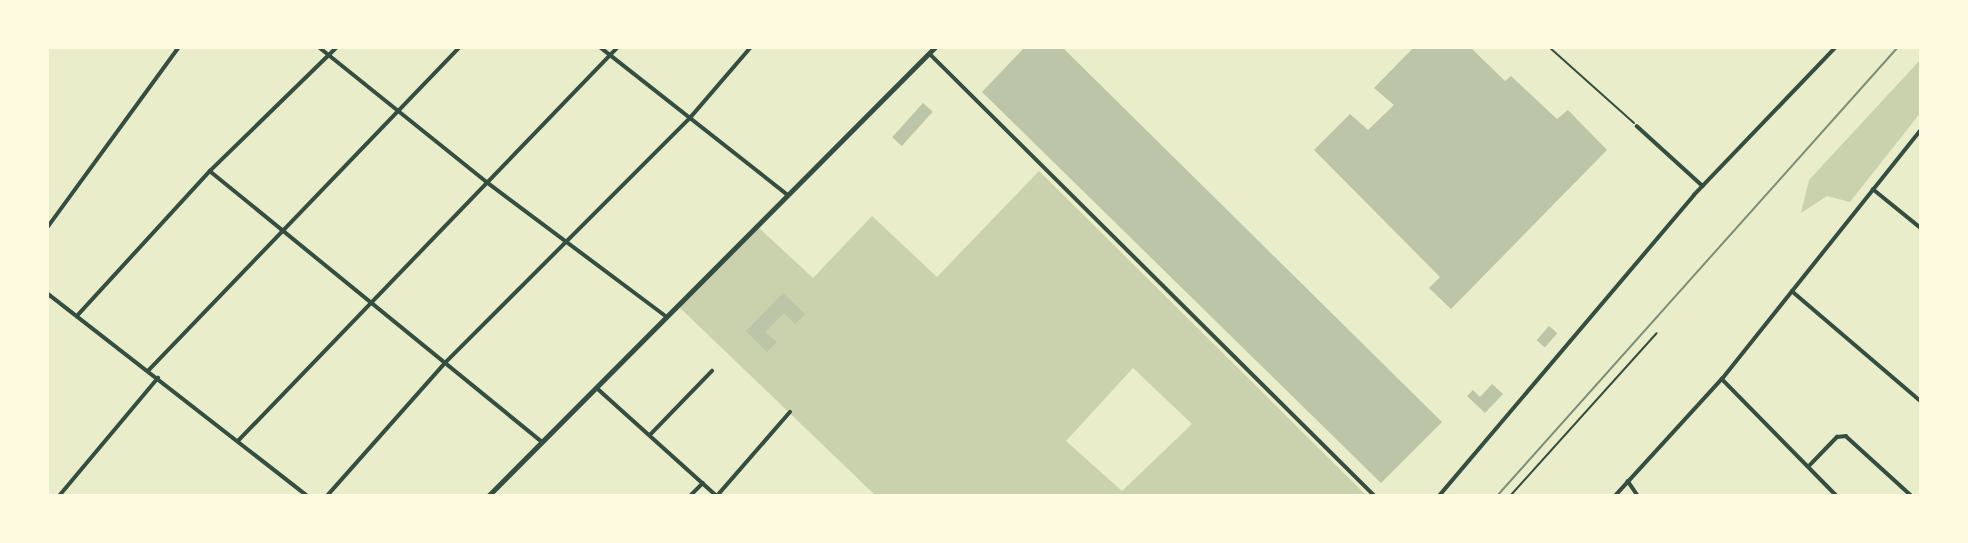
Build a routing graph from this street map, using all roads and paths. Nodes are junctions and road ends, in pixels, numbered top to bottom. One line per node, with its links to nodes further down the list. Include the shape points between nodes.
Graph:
1 (180, 47): 23 (street)
2 (319, 47): 12 (street)
3 (337, 47): 12 (street)
4 (460, 47): 14 (street)
5 (600, 47): 13 (street)
6 (618, 47): 13 (street)
7 (751, 47): 15 (street)
8 (935, 47): 11 (main road)
9 (1549, 47): 16 (path)
10 (1836, 47): 20 (street)
11 (929, 53): 22 (main road); 53 (street)
12 (329, 55): 14 (street); 18 (street)
13 (611, 56): 15 (street); 19 (street)
14 (401, 111): 19 (street); 25 (street)
15 (690, 118): 22 (street); 26 (street)
16 (1637, 126): 20 (street)
17 (1921, 130): 21 (street)
18 (210, 171): 25 (street); 30 (street)
19 (488, 183): 26 (street); 29 (street)
20 (1703, 186): 54 (street)
21 (1873, 189): 24 (street); 27 (street)
22 (788, 195): 31 (main road)
23 (47, 228)
24 (1921, 228)
25 (284, 231): 29 (street); 34 (street)
26 (564, 241): 31 (street); 33 (street)
27 (1792, 291): 37 (street); 39 (street)
28 (47, 293): 30 (street)
29 (369, 301): 33 (street); 42 (street)
30 (77, 316): 34 (street)
31 (667, 316): 38 (main road)
32 (1657, 333): 55 (path)
33 (446, 362): 43 (street); 49 (street)
34 (148, 371): 36 (street)
35 (712, 371): 41 (street)
36 (158, 378): 42 (street); 47 (street)
37 (1722, 379): 44 (street); 45 (street)
38 (597, 388): 41 (street); 43 (main road)
39 (1921, 401)
40 (790, 412): 52 (street)
41 (650, 435): 46 (street)
42 (238, 441): 48 (street)
43 (542, 442): 50 (main road)
44 (1809, 466): 58 (street); 59 (street, via 1837,437 1846,436)
45 (1628, 481): 56 (street); 57 (street)
46 (702, 483): 51 (street); 52 (street)
47 (59, 496)
48 (309, 496)
49 (327, 496)
50 (488, 496)
51 (690, 496)
52 (717, 496)
53 (1376, 496)
54 (1439, 496)
55 (1510, 496)
56 (1615, 496)
57 (1638, 496)
58 (1837, 496)
59 (1912, 496)

